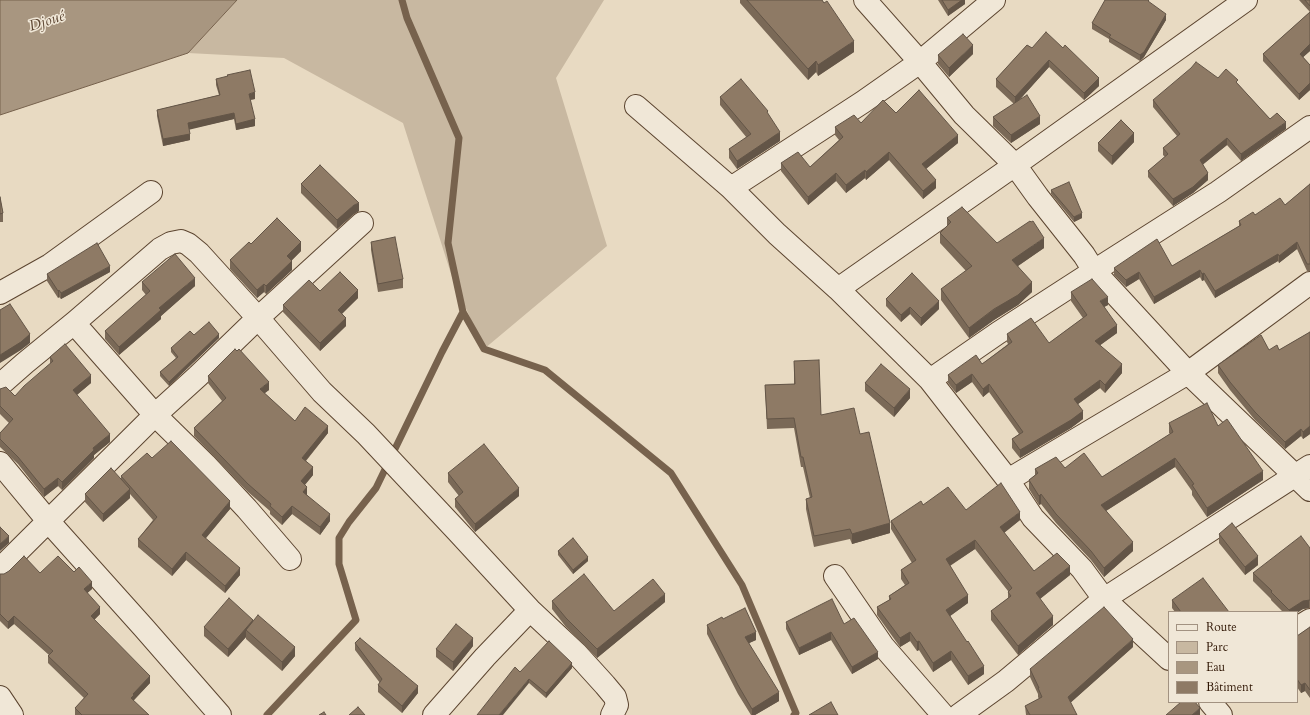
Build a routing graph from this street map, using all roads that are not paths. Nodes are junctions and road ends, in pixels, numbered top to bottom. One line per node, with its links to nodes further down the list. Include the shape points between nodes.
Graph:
1 (865, 0): 4 (street)
2 (994, 0): 4 (street)
3 (1246, 0): 7 (street)
4 (920, 62): 7 (street, via 964,115); 8 (street)
5 (636, 106): 8 (street)
6 (1310, 127): 11 (street, via 1218,192)
7 (1015, 165): 11 (street); 13 (street)
8 (731, 188): 13 (street)
9 (151, 192): 14 (street, via 50,265)
10 (362, 223): 15 (street)
11 (1094, 271): 17 (street); 18 (street)
12 (1310, 283): 17 (street)
13 (838, 289): 18 (street)
14 (0, 294)
15 (258, 318): 16 (street, via 199,253 181,241 160,249); 20 (street); 29 (street, via 322,392 366,434)
16 (74, 323): 19 (street); 20 (street)
17 (1188, 373): 22 (street); 23 (street)
18 (930, 380): 23 (street)
19 (0, 385)
20 (155, 415): 24 (street); 25 (street, via 205,464)
21 (0, 463): 24 (street)
22 (1305, 478): 28 (street)
23 (1008, 480): 28 (street, via 1033,518 1082,569)
24 (48, 522): 26 (street); 36 (street)
25 (290, 559)
26 (0, 569)
27 (835, 576): 39 (street, via 883,646)
28 (1104, 599): 32 (street); 40 (street, via 1006,681)
29 (530, 610): 37 (street, via 485,656); 38 (street, via 576,653 615,697 617,705)
30 (1310, 620): 31 (street)
31 (1298, 627)
32 (1168, 658)
33 (0, 698): 35 (street)
34 (1211, 703): 41 (street)
35 (12, 715)
36 (220, 715)
37 (434, 715)
38 (612, 715)
39 (943, 715)
40 (959, 715)
41 (1221, 715)

